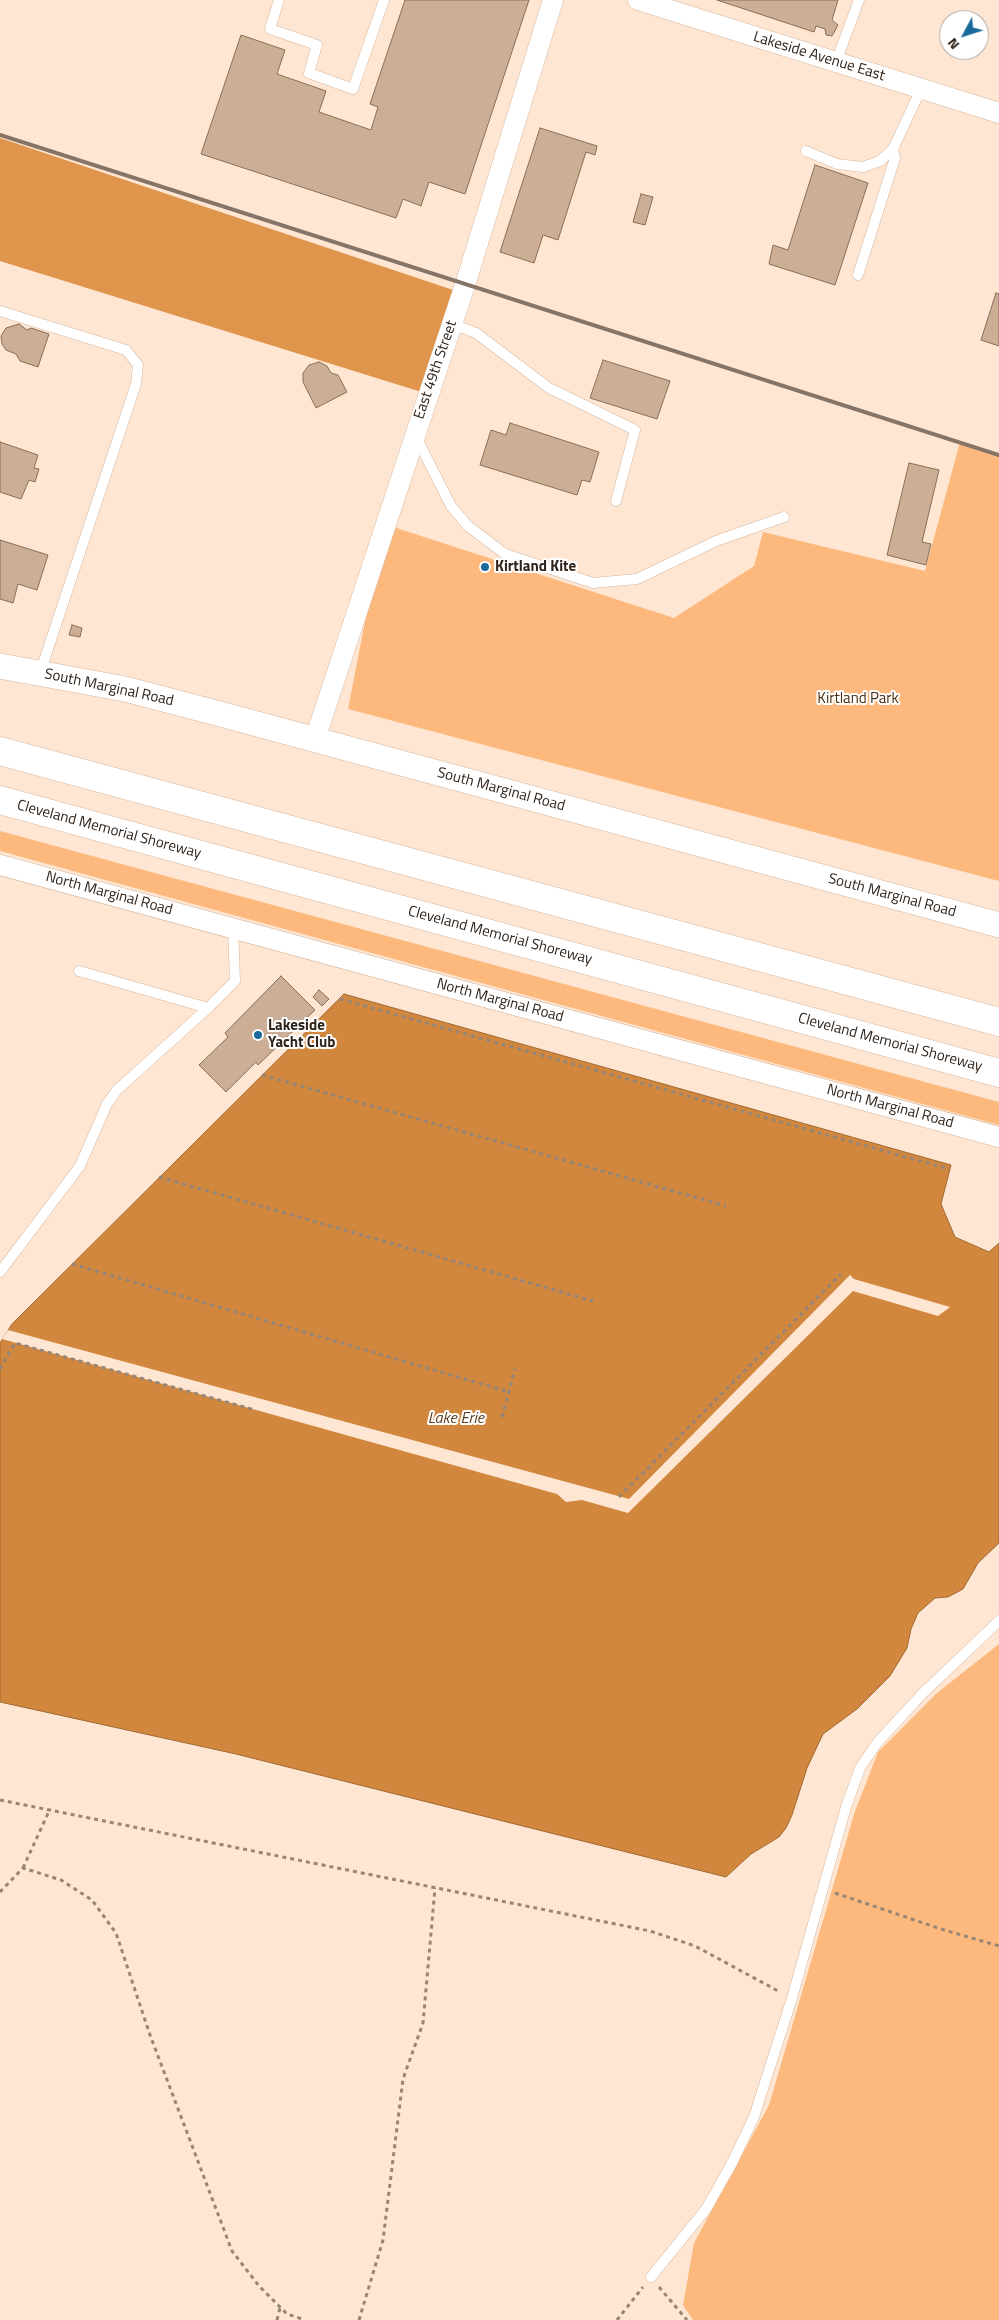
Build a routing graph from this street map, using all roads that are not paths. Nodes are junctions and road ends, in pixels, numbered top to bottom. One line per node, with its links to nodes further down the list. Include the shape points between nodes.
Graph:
1 (279, 0): 2 (lane, via 270,29 317,45 310,73 353,89)
2 (384, 0)
3 (553, 0): 13 (street, East 49th Street)
4 (638, 0): 6 (street, Lakeside Avenue East)
5 (858, 0): 6 (lane)
6 (836, 62): 7 (street, Lakeside Avenue East)
7 (921, 89): 8 (street, Lakeside Avenue East); 9 (lane)
8 (999, 114)
9 (893, 149): 10 (lane, via 880,161 863,167 837,164); 11 (lane, via 895,158)
10 (806, 152)
11 (858, 275)
12 (0, 311): 18 (lane, via 126,350 138,365 136,384)
13 (452, 324): 14 (street, East 49th Street); 15 (lane, via 476,333 550,388 635,430)
14 (415, 434): 16 (lane, via 451,506 468,526 505,554 593,583 637,579 716,541); 19 (street, East 49th Street)
15 (616, 501)
16 (784, 517)
17 (0, 666): 18 (street, South Marginal Road)
18 (39, 674): 19 (street, South Marginal Road, via 125,689)
19 (315, 739): 23 (street, South Marginal Road)
20 (0, 751): 27 (highway)
21 (0, 800): 28 (highway, Cleveland Memorial Shoreway)
22 (0, 865): 24 (street, North Marginal Road)
23 (999, 926)
24 (233, 928): 26 (lane, via 235,981); 29 (street, North Marginal Road)
25 (79, 970): 26 (lane)
26 (208, 1008): 30 (lane, via 117,1090 107,1104 80,1166)
27 (999, 1022)
28 (999, 1073)
29 (999, 1137)
30 (0, 1272)
31 (999, 1621): 32 (lane, via 923,1693 877,1742 864,1761 846,1807 754,2118 706,2209)
32 (651, 2277)

